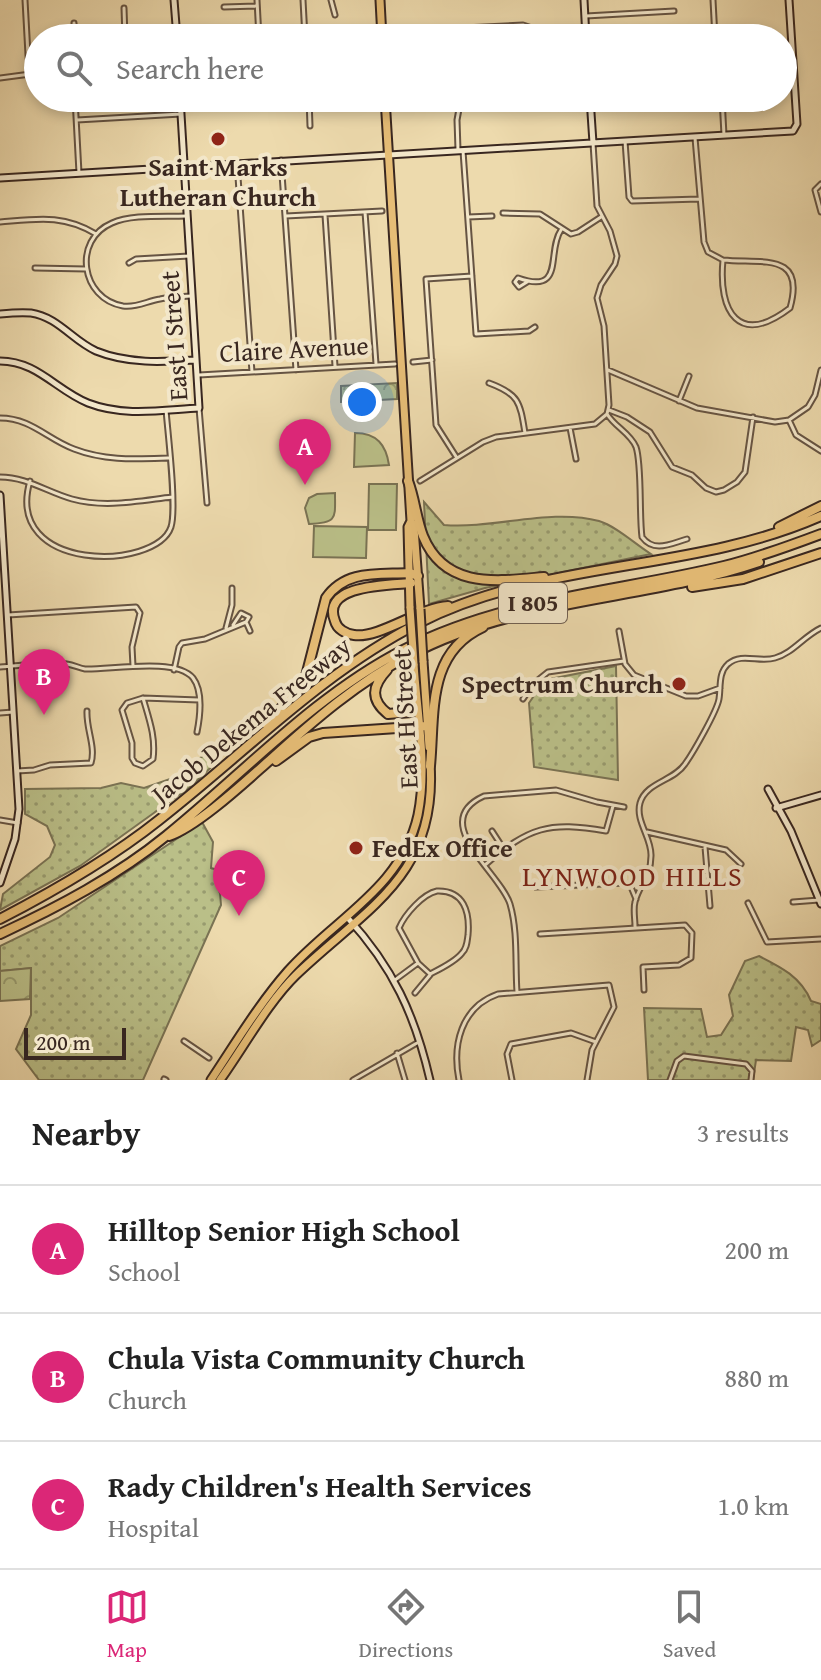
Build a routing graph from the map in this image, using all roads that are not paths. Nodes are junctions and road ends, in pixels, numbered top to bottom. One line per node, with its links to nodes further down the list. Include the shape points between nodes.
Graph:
1 (25, 0): 15 (street)
2 (174, 0): 17 (street)
3 (303, 0): 19 (street)
4 (331, 0): 13 (street)
5 (380, 0): 20 (main road)
6 (584, 0): 14 (street)
7 (713, 0): 22 (street)
8 (789, 0): 23 (street)
9 (257, 3): 10 (street); 18 (street)
10 (224, 7)
11 (124, 8): 16 (street)
12 (674, 11): 14 (street)
13 (335, 15)
14 (585, 16): 21 (street)
15 (26, 24)
16 (125, 24)
17 (176, 24)
18 (258, 24)
19 (304, 24)
20 (381, 24)
21 (585, 24)
22 (714, 24)
23 (791, 24)
24 (24, 74): 25 (street)
25 (0, 78)
26 (76, 112): 34 (street)
27 (310, 112): 35 (street)
28 (386, 112): 41 (main road, East H Street)
29 (458, 112): 40 (street)
30 (591, 112): 39 (street)
31 (723, 112): 36 (street)
32 (796, 112): 36 (street, via 795,130)
33 (181, 114): 34 (street); 44 (street, East I Street)
34 (77, 120): 45 (street)
35 (310, 126)
36 (724, 135): 37 (street)
37 (695, 138): 38 (street); 48 (street)
38 (625, 141): 39 (street); 48 (street, via 632,201)
39 (593, 143): 40 (street); 58 (street)
40 (460, 150): 41 (street); 57 (street)
41 (388, 154): 42 (street); 101 (main road, East H Street)
42 (281, 160): 43 (street); 55 (street)
43 (237, 163): 44 (street); 82 (street)
44 (183, 166): 45 (street); 54 (street, East I Street)
45 (79, 173): 46 (street)
46 (0, 178)
47 (821, 184): 51 (street, via 815,191)
48 (700, 199): 63 (street, via 704,242 708,252)
49 (382, 211): 50 (street)
50 (365, 212): 53 (street); 77 (street)
51 (821, 212)
52 (503, 213): 60 (street, via 540,214)
53 (325, 215): 55 (street); 78 (street)
54 (186, 216): 61 (street, via 120,220); 62 (street, East I Street)
55 (284, 216): 80 (street)
56 (492, 216): 57 (street)
57 (468, 217): 67 (street)
58 (601, 217): 60 (street, via 576,233); 79 (street, via 617,256 597,296)
59 (0, 222): 61 (street, via 59,219)
60 (561, 230): 68 (street, via 551,274)
61 (96, 234): 66 (street)
62 (189, 256): 64 (street); 69 (street, East I Street)
63 (723, 260): 63 (street, via 722,291 734,318 758,325 790,308 793,279 786,267)
64 (129, 263)
65 (35, 268): 66 (street)
66 (86, 269): 69 (street, via 98,292 119,305)
67 (472, 276): 71 (street, via 476,334); 73 (street, via 426,279)
68 (527, 282)
69 (191, 296): 72 (street, East I Street)
70 (0, 314): 72 (street, Claire Avenue, via 43,316 88,347 114,356 145,362)
71 (535, 327)
72 (196, 360): 83 (street, East I Street)
73 (432, 360): 75 (street); 97 (street, via 436,425)
74 (0, 361): 88 (street, via 31,367 101,407)
75 (413, 362)
76 (395, 364): 77 (street, Claire Avenue)
77 (376, 365): 78 (street, Claire Avenue)
78 (335, 367): 80 (street, Claire Avenue)
79 (607, 367): 86 (street); 89 (street)
80 (296, 370): 82 (street, Claire Avenue)
81 (821, 370): 92 (street, via 811,402)
82 (252, 372): 83 (street, Claire Avenue)
83 (196, 375): 87 (street, East I Street)
84 (689, 376): 86 (street)
85 (489, 383): 94 (street, via 516,396)
86 (679, 401): 90 (street)
87 (199, 408): 88 (street); 105 (street, East I Street)
88 (166, 410): 96 (street)
89 (608, 412): 90 (street, via 650,432 672,467 716,492 745,472); 93 (street, via 595,424); 109 (street, via 637,453 642,537 658,547)
90 (753, 417): 92 (street)
91 (0, 418): 96 (street, via 21,420 90,454)
92 (789, 420): 95 (street, via 796,435)
93 (570, 428): 94 (street); 98 (street)
94 (525, 433): 97 (street, via 496,437)
95 (821, 451)
96 (168, 458): 104 (street)
97 (457, 458): 102 (street)
98 (576, 459)
99 (0, 477): 100 (street)
100 (30, 481): 104 (street, via 86,501 134,503); 104 (street, via 27,501 36,531 59,550 87,556 156,544 172,525)
101 (408, 481): 112 (highway, via 424,538 451,570 484,581); 113 (main road, East H Street)
102 (420, 481)
103 (0, 497): 118 (street)
104 (172, 497)
105 (207, 503)
106 (821, 506): 110 (highway)
107 (821, 516): 110 (highway, Jacob Dekema Freeway / I 805)
108 (821, 534): 115 (highway, via 708,579); 154 (highway, Jacob Dekema Freeway / I 805, via 725,566 554,598 438,632 339,689)
109 (687, 539)
110 (737, 546): 112 (highway, Jacob Dekema Freeway / I 805)
111 (821, 553): 115 (highway, via 743,579)
112 (585, 574): 116 (highway, Jacob Dekema Freeway / I 805, via 495,592)
113 (413, 577): 116 (highway, via 346,592 336,603 335,624 360,635 442,606); 125 (main road, East H Street, bridge); 139 (main road, East H Street, bridge, via 420,609); 141 (highway, via 354,576 332,589 306,676)
114 (232, 588): 122 (street)
115 (652, 590): 117 (highway)
116 (458, 606): 141 (highway, Jacob Dekema Freeway / I 805, via 361,656)
117 (525, 612): 125 (highway, via 456,632); 142 (highway, via 479,629 440,670)
118 (8, 615): 127 (street, via 136,607 140,613); 129 (street)
119 (246, 622): 120 (street); 120 (street, via 249,617 241,613); 123 (street)
120 (233, 625): 122 (street)
121 (821, 628): 132 (street, via 772,659 732,661 722,672)
122 (226, 629): 130 (street, via 182,643)
123 (250, 631)
124 (619, 631): 126 (street)
125 (412, 659): 131 (main road, East H Street); 131 (highway, via 385,672 374,687 376,702 388,714 407,713 413,707); 144 (highway, via 367,679)
126 (624, 661): 132 (street, via 634,675 683,695); 134 (street, via 548,672)
127 (133, 666): 129 (street); 130 (street)
128 (0, 667): 129 (street)
129 (11, 667): 137 (street)
130 (174, 670): 135 (street, via 192,677)
131 (415, 685): 139 (main road, East H Street)
132 (720, 688): 153 (street, via 716,709 686,764 643,797 639,815)
133 (143, 698): 133 (street, via 154,745 152,761 141,766 132,758 122,710); 135 (street)
134 (523, 699)
135 (199, 700): 140 (street)
136 (87, 711): 143 (street, via 91,763)
137 (13, 712): 138 (street); 143 (street)
138 (0, 713)
139 (423, 726): 142 (main road, East H Street); 144 (highway, via 339,730 309,737); 166 (main road, East H Street, via 421,794 412,834 381,886)
140 (197, 732)
141 (238, 754): 167 (highway, Jacob Dekema Freeway / I 805, via 121,849)
142 (430, 766): 168 (main road, East H Street, via 427,814 409,865 382,900)
143 (17, 771): 151 (street)
144 (255, 774): 154 (highway, via 178,833)
145 (768, 789): 149 (street)
146 (821, 795): 149 (street)
147 (613, 806): 148 (street); 156 (street, via 606,831 558,826 527,834); 158 (street, via 556,790 481,798 467,811 462,829)
148 (624, 807)
149 (776, 808): 163 (street)
150 (0, 820): 151 (street)
151 (18, 823): 159 (street)
152 (492, 831): 156 (street)
153 (647, 832): 155 (street); 161 (street, via 650,868)
154 (164, 837): 170 (highway, Jacob Dekema Freeway / I 805, via 65,902)
155 (705, 847): 157 (street, via 726,850); 165 (street)
156 (504, 848): 158 (street)
157 (741, 864)
158 (485, 865): 177 (street, via 510,905)
159 (0, 883)
160 (536, 887): 161 (street, via 625,883)
161 (636, 899): 169 (street)
162 (793, 902): 163 (street)
163 (820, 902)
164 (748, 903): 172 (street, via 767,942)
165 (710, 906)
166 (347, 917): 168 (street); 184 (main road, East H Street, via 290,969)
167 (0, 919)
168 (354, 924): 175 (street); 185 (main road, East H Street, via 294,977)
169 (635, 926): 171 (street); 176 (street, via 683,924 692,933 688,961 643,967)
170 (0, 934)
171 (540, 934)
172 (821, 939)
173 (418, 963): 174 (street); 174 (street, via 401,934 402,920 427,894 454,893 468,911 467,945); 175 (street)
174 (430, 974): 178 (street)
175 (395, 980): 180 (street)
176 (644, 990)
177 (517, 992): 181 (street, via 609,985 614,1007); 189 (street, via 489,997 468,1015 459,1037)
178 (415, 993)
179 (184, 1041): 183 (street)
180 (421, 1041): 182 (street); 188 (street)
181 (596, 1042): 190 (street, via 571,1033 511,1044 507,1054); 191 (street)
182 (397, 1053): 186 (street); 187 (street)
183 (209, 1058)
184 (211, 1080)
185 (220, 1080)
186 (353, 1080)
187 (405, 1080)
188 (430, 1080)
189 (459, 1080)
190 (512, 1080)
191 (587, 1080)
192 (670, 1080): 193 (street, via 684,1056 746,1064)
193 (751, 1080)

